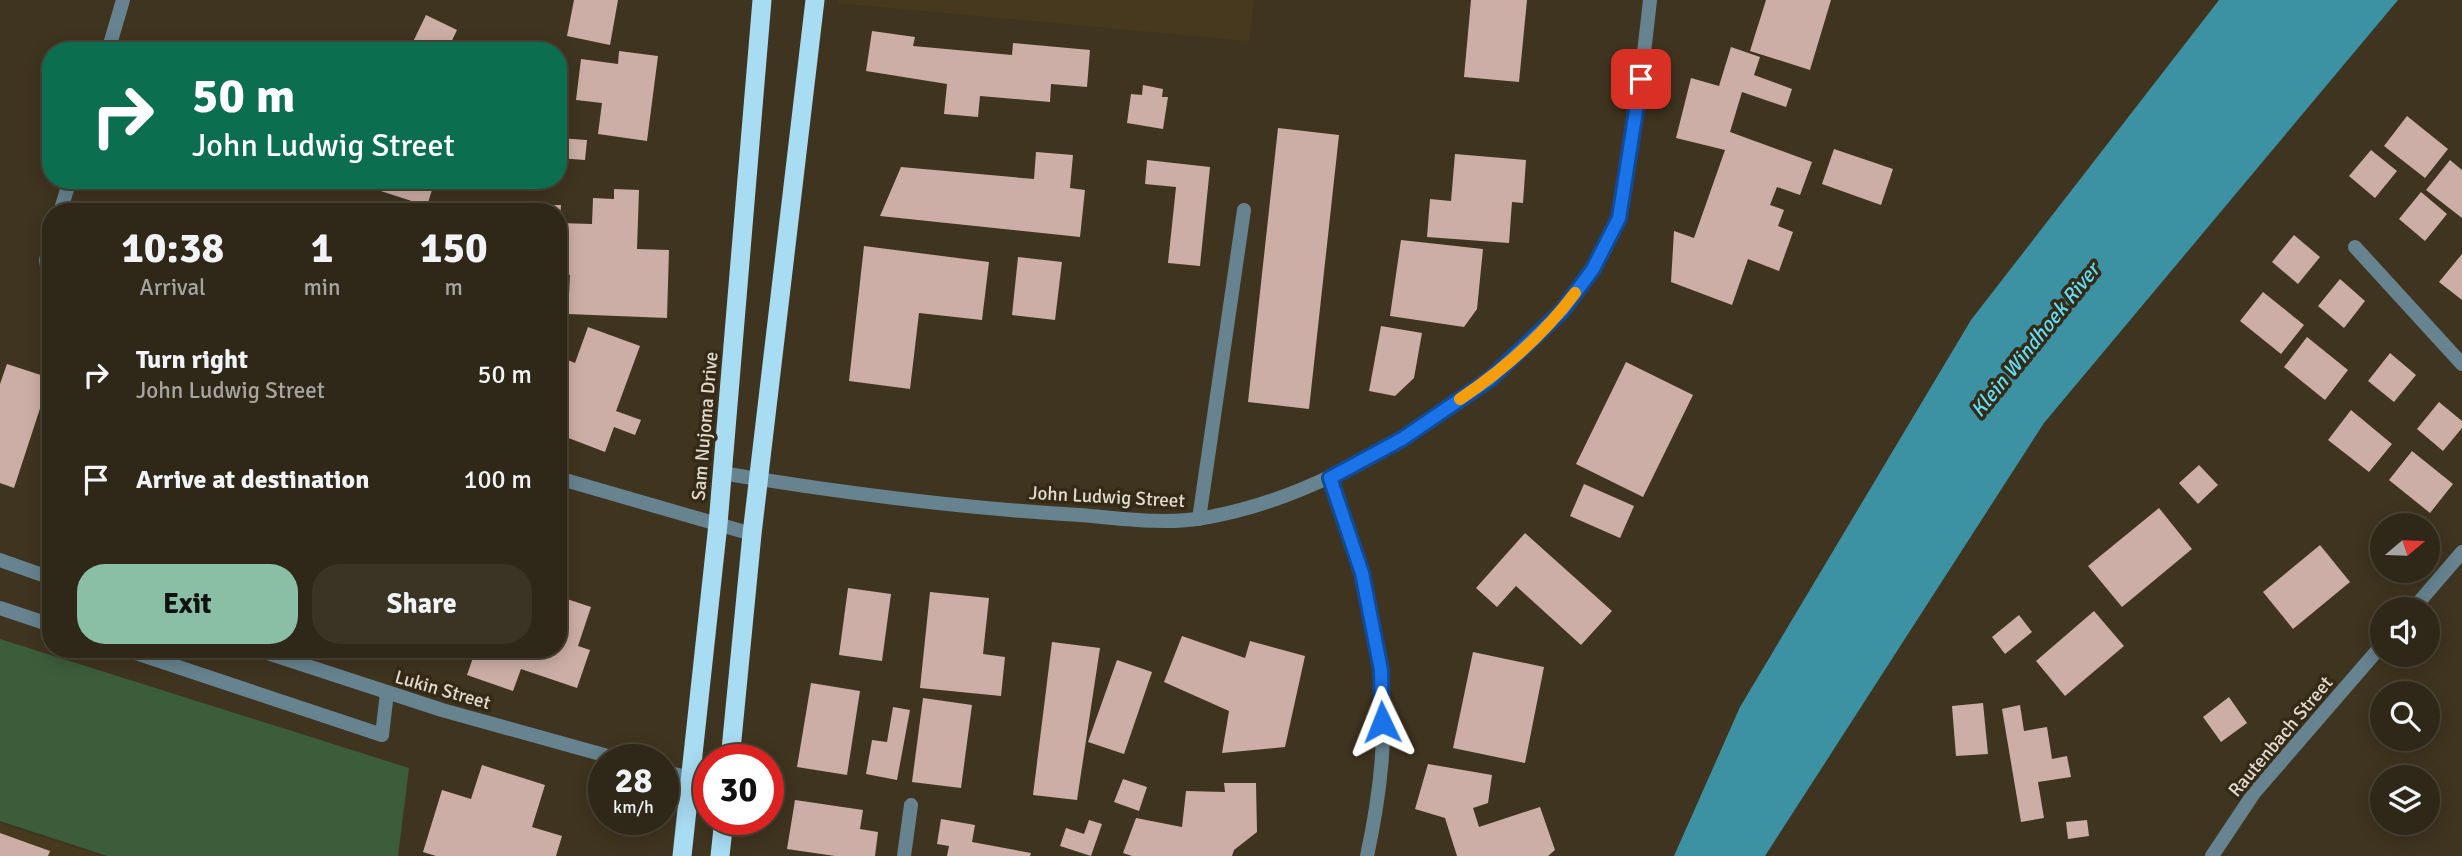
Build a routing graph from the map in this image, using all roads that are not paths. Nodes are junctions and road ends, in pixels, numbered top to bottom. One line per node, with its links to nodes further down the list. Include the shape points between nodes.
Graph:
1 (123, 0): 5 (street)
2 (762, 0): 9 (highway, Sam Nujoma Drive)
3 (815, 0): 11 (highway)
4 (1650, 0): 10 (street, John Ludwig Street, via 1619,218 1593,269 1562,311 1490,379 1402,439)
5 (111, 42)
6 (1244, 210): 13 (street)
7 (2354, 247): 8 (street)
8 (2462, 365)
9 (722, 473): 11 (street, John Ludwig Street); 14 (highway, Sam Nujoma Drive)
10 (1330, 478): 13 (street, John Ludwig Street, via 1241,511); 35 (street, via 1362,573 1381,670 1383,748)
11 (760, 479): 13 (street, John Ludwig Street, via 943,505 1148,520); 15 (highway)
12 (567, 481): 14 (street)
13 (1199, 519)
14 (718, 524): 15 (street); 26 (highway, Sam Nujoma Drive)
15 (752, 534): 27 (highway)
16 (2462, 552): 19 (street)
17 (0, 560): 18 (street)
18 (42, 575)
19 (2423, 597)
20 (0, 608): 21 (street)
21 (42, 622)
22 (151, 658): 25 (street, via 382,735)
23 (282, 658): 25 (street, Lukin Street)
24 (2370, 659): 36 (street, Rautenbach Street, via 2254,793)
25 (387, 693): 28 (street, Lukin Street)
26 (703, 744)
27 (732, 744)
28 (588, 750)
29 (911, 805): 34 (street)
30 (693, 810): 32 (highway, Sam Nujoma Drive)
31 (722, 835): 33 (highway)
32 (682, 856)
33 (720, 856)
34 (904, 856)
35 (1367, 856)
36 (2212, 856)

